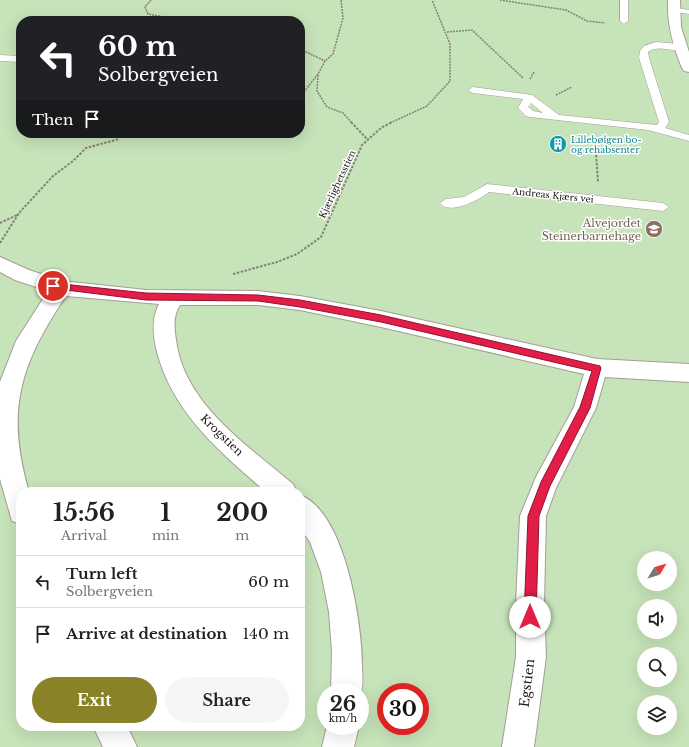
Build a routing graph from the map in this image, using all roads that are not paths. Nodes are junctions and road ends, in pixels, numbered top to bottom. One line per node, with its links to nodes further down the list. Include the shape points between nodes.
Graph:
1 (624, 0): 4 (lane)
2 (674, 5): 3 (lane); 5 (street)
3 (689, 12)
4 (624, 21)
5 (680, 47): 8 (street); 10 (lane, via 654,46 644,51 664,122 661,127)
6 (0, 58): 7 (lane)
7 (16, 59)
8 (689, 68)
9 (473, 90): 10 (lane, via 529,97 524,108 530,114)
10 (651, 128): 11 (lane)
11 (689, 138)
12 (446, 203): 13 (lane, Andreas Kjærs vei, via 460,204 475,198 487,188)
13 (663, 207)
14 (0, 264): 15 (street, via 22,275)
15 (61, 288): 16 (street); 20 (street, via 33,329 10,386 6,446)
16 (174, 298): 17 (street, via 258,298 300,304 381,319); 19 (street, Krogstien, via 165,314 165,337 169,358 185,392 213,429)
17 (597, 368): 18 (street); 27 (street, Egstien, via 585,408 545,485 534,516 530,603 531,658)
18 (689, 373)
19 (278, 487)
20 (16, 490)
21 (305, 514): 22 (street, via 319,533 344,612 349,663)
22 (347, 683)
23 (112, 731): 25 (street)
24 (341, 735): 26 (street)
25 (121, 747)
26 (338, 747)
27 (518, 747)

